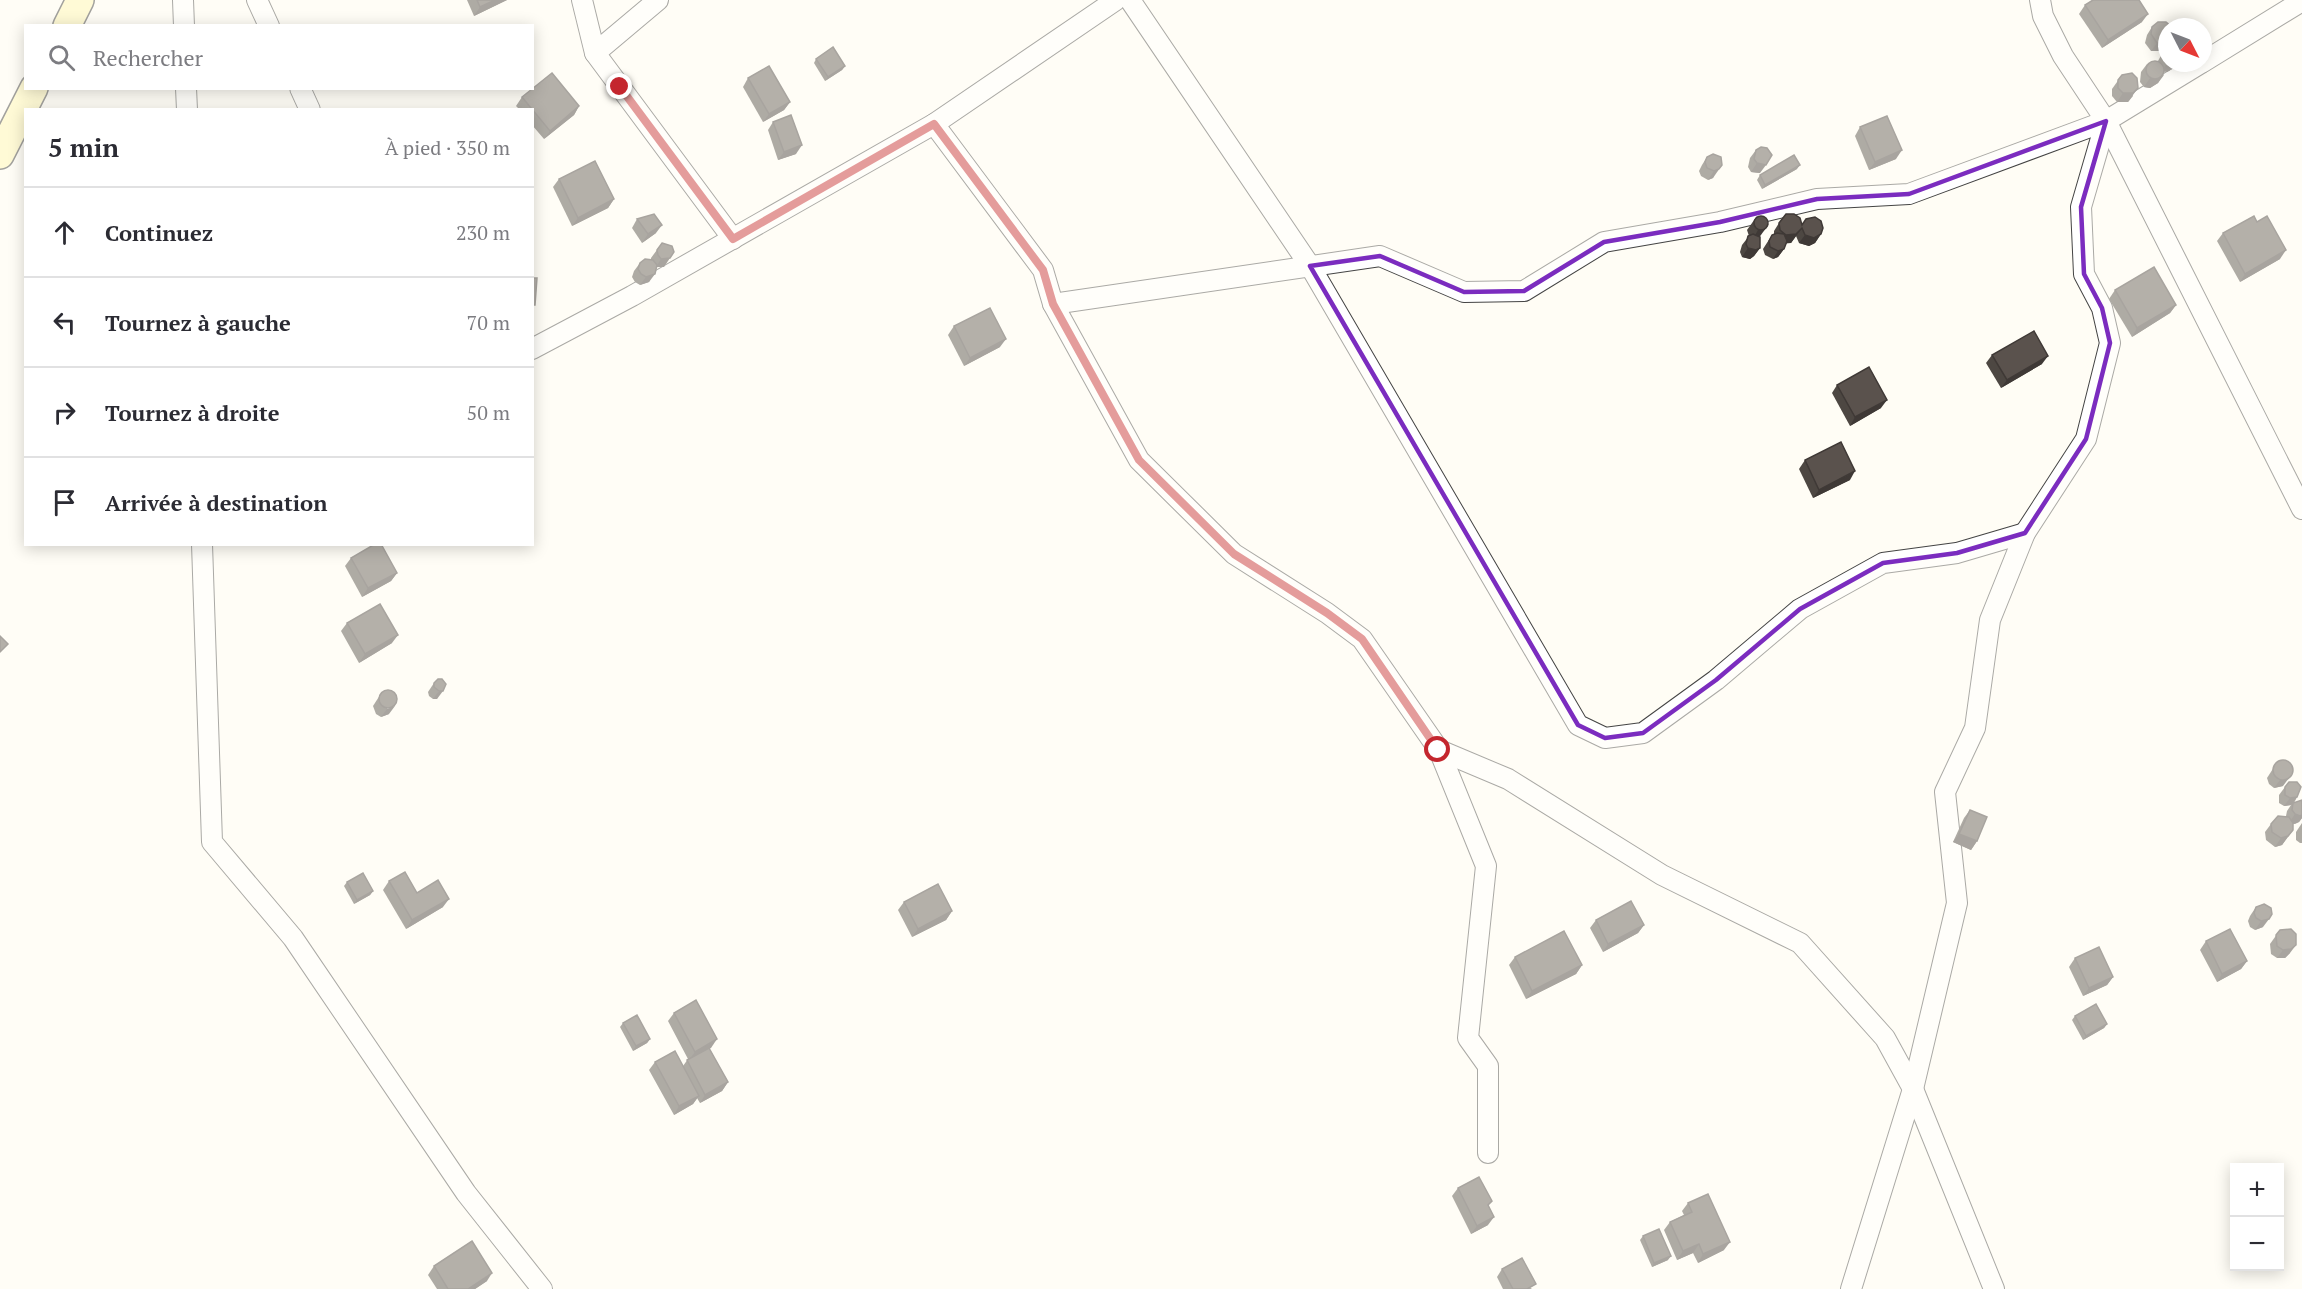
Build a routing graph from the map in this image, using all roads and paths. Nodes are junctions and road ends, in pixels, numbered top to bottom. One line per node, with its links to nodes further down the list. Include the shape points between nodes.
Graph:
1 (80, 0): 11 (main road)
2 (88, 0): 12 (street)
3 (183, 0): 13 (street)
4 (257, 0): 14 (street)
5 (582, 0): 15 (street)
6 (658, 0): 15 (street)
7 (1116, 0): 27 (street)
8 (1130, 0): 31 (street)
9 (2040, 0): 26 (street, via 2043,16 2063,56)
10 (2301, 1): 16 (street)
11 (67, 24)
12 (75, 24)
13 (184, 24)
14 (268, 24)
15 (595, 53): 30 (street)
16 (2212, 56)
17 (2186, 72): 26 (street)
18 (33, 90): 28 (main road)
19 (40, 90): 22 (street)
20 (186, 90): 23 (street)
21 (301, 90): 24 (street)
22 (31, 108)
23 (187, 108)
24 (309, 108)
25 (24, 121): 29 (street)
26 (2106, 121): 31 (street, via 1909,194 1817,199 1720,222 1604,242 1524,291 1464,292 1380,256); 34 (street); 35 (street, via 2081,207 2084,274 2102,308 2110,343 2086,439)
27 (934, 124): 30 (street); 32 (street, via 1043,270)
28 (0, 155)
29 (0, 165)
30 (733, 239): 33 (street)
31 (1310, 266): 32 (street); 35 (street, via 1578,725 1605,738 1643,733 1716,680 1800,609 1883,563 1957,553)
32 (1053, 304): 37 (street, via 1139,460 1234,554 1362,639)
33 (534, 348)
34 (2302, 508)
35 (2025, 533): 38 (street, via 1990,620 1975,728 1945,792 1957,903)
36 (202, 546): 40 (street, via 212,842 293,938 466,1193)
37 (1438, 750): 38 (street, via 1508,779 1662,875 1800,943 1885,1038); 39 (street, via 1486,866 1468,1038 1488,1066)
38 (1913, 1089): 41 (street); 42 (street)
39 (1488, 1153)
40 (542, 1289)
41 (1851, 1289)
42 (1994, 1289)

